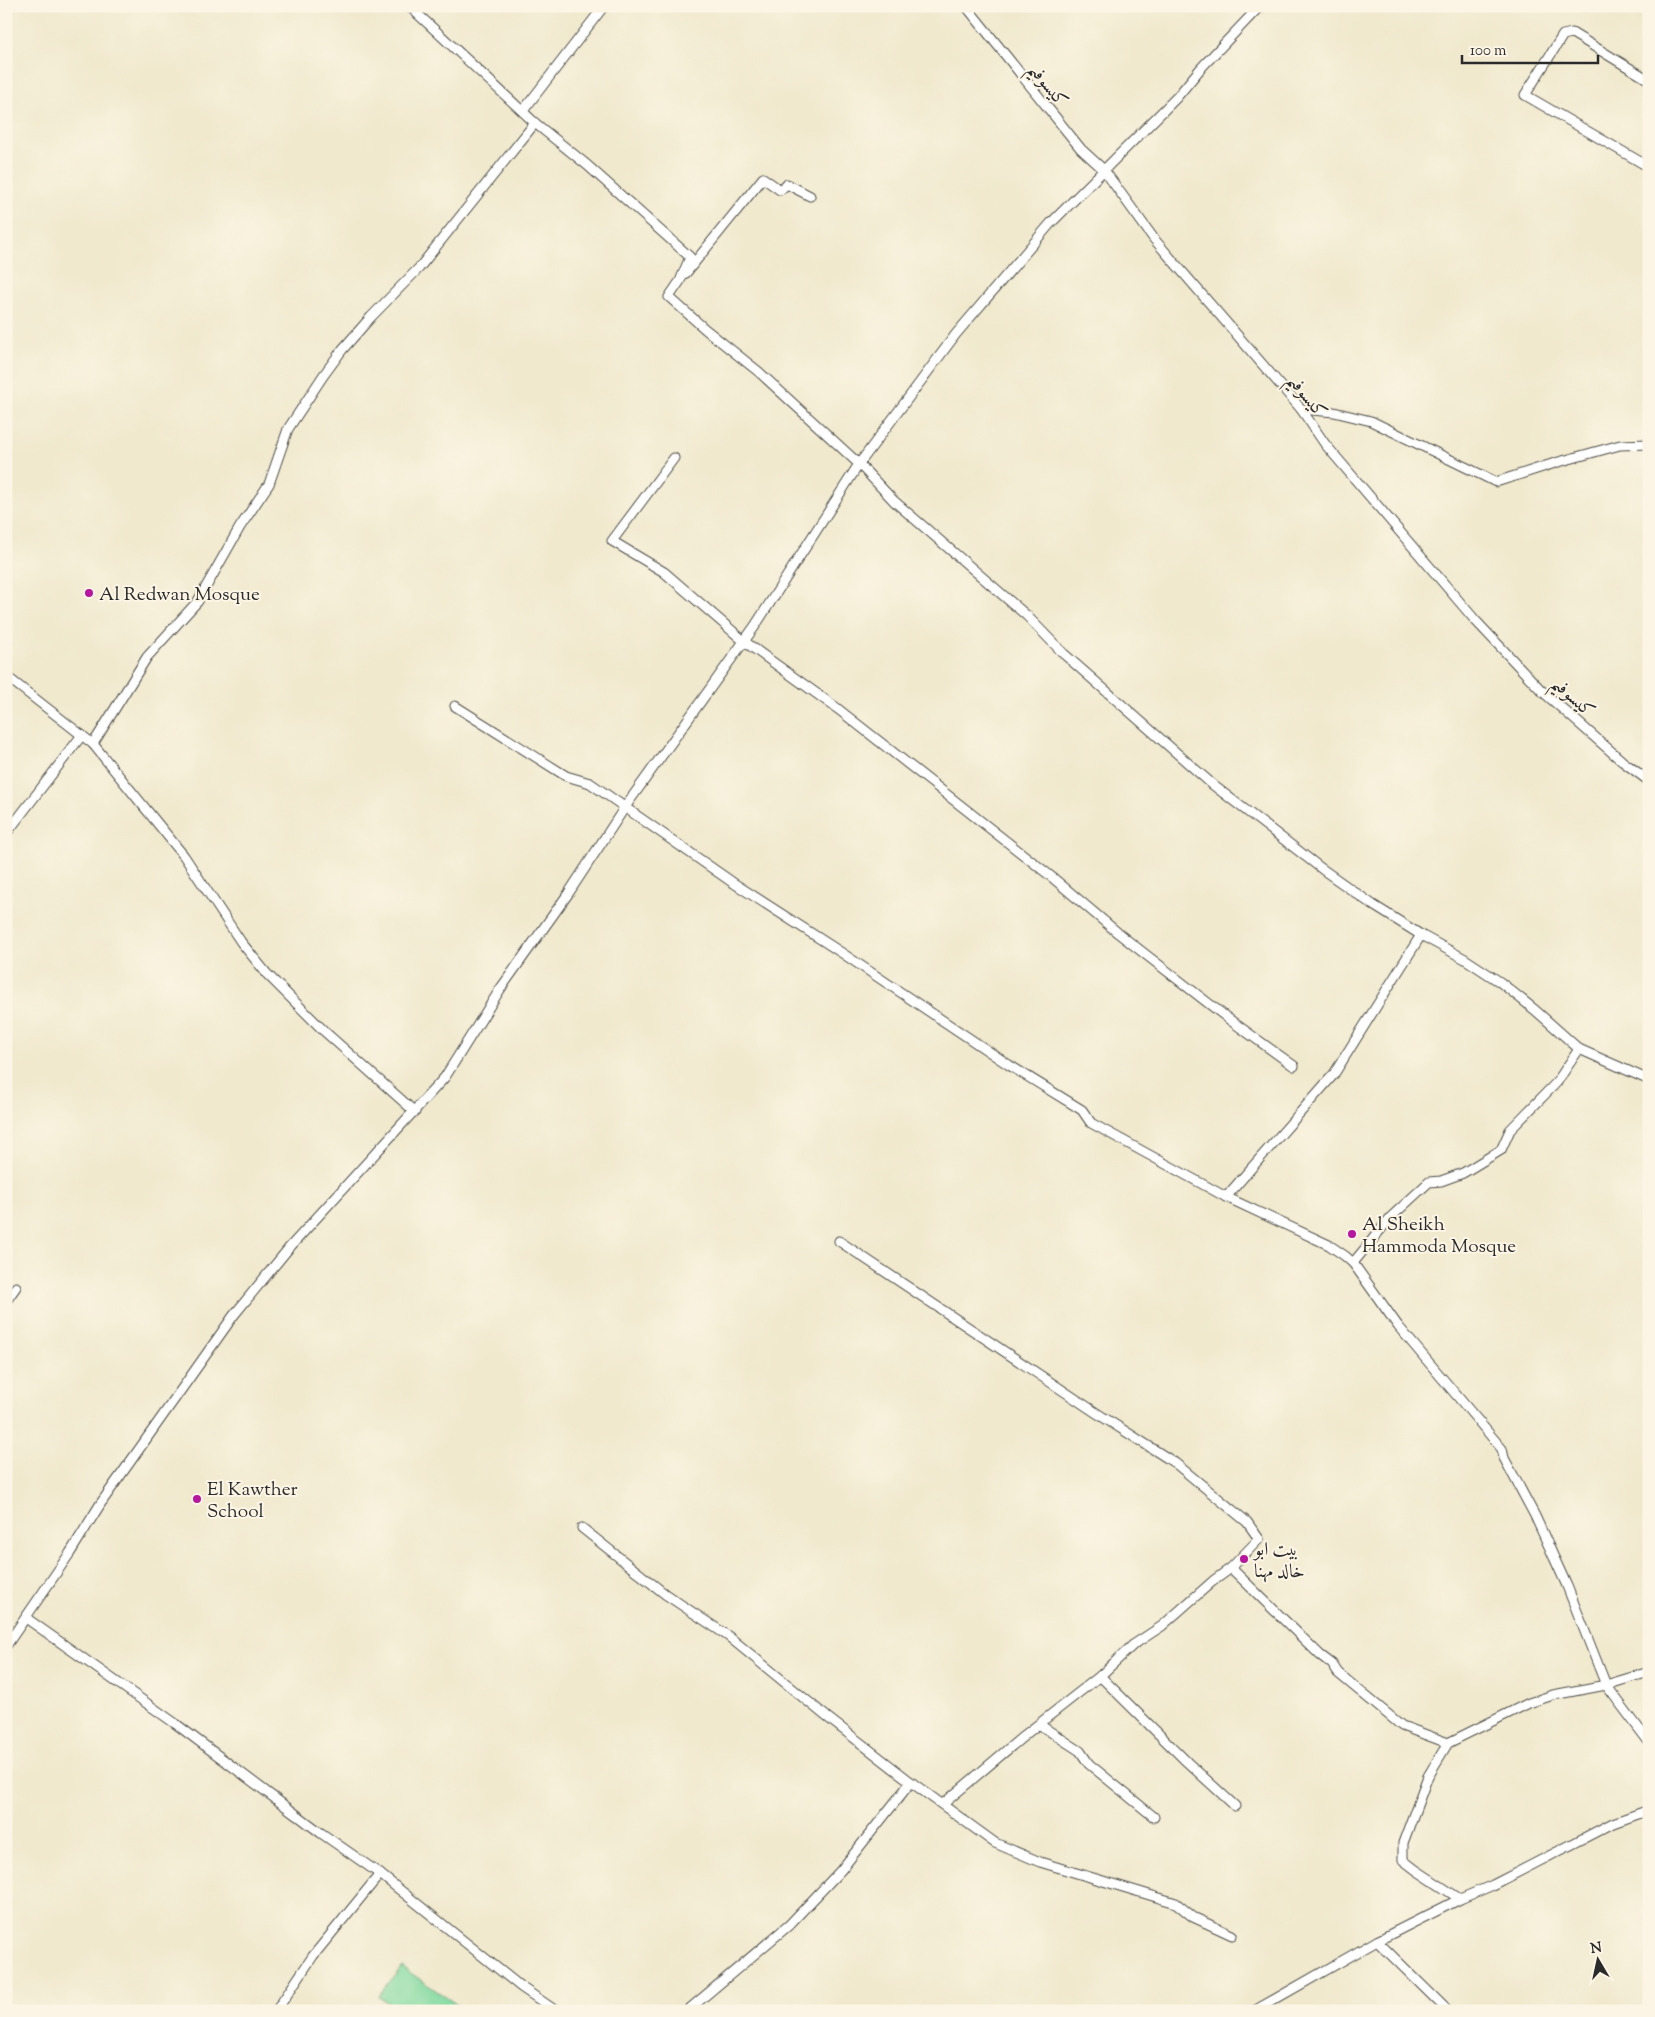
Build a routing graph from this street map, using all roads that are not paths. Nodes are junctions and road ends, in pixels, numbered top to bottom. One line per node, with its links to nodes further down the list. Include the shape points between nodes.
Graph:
1 (409, 6): 6 (street)
2 (604, 6): 6 (street)
3 (966, 6): 9 (street, كيسوفيم, via 1081,149)
4 (1260, 6): 9 (street, via 1176,98)
5 (1649, 80): 8 (street, via 1572,33 1563,35 1525,95)
6 (523, 111): 7 (street)
7 (535, 123): 11 (street, via 690,257); 20 (street, via 419,268 371,317 323,376 295,416 269,484 198,601 147,657)
8 (1649, 167)
9 (1104, 170): 12 (street, كيسوفيم, via 1159,245); 15 (street, via 1014,264 956,334)
10 (810, 196): 11 (street, via 787,184 780,190 763,178)
11 (680, 281): 15 (street, via 669,297 759,372)
12 (1301, 409): 13 (street, via 1334,412 1371,421 1496,482 1620,445); 21 (street, كيسوفيم, via 1325,444 1482,627 1541,690)
13 (1649, 444)
14 (674, 458): 16 (street, via 612,541 664,572)
15 (859, 464): 16 (street); 24 (street, via 894,501 1026,615 1064,654 1213,785 1322,869)
16 (744, 642): 22 (street); 26 (street, via 838,709 1118,933)
17 (6, 676): 19 (street)
18 (455, 706): 22 (street, via 566,776 590,783)
19 (82, 735): 20 (street); 23 (street)
20 (93, 744): 28 (street, via 184,856 241,942 267,974 324,1031)
21 (1649, 781)
22 (624, 807): 28 (street, via 568,894 501,988 445,1078); 29 (street, via 732,882 1082,1110 1090,1123)
23 (6, 834)
24 (1421, 935): 25 (street, via 1500,982); 29 (street, via 1334,1074)
25 (1579, 1049): 27 (street); 31 (street, via 1557,1082 1510,1130 1501,1150 1463,1173 1429,1182 1391,1217)
26 (1294, 1066)
27 (1649, 1080)
28 (414, 1112): 36 (street, via 289,1248 234,1315 101,1503)
29 (1226, 1197): 31 (street, via 1329,1245)
30 (838, 1241): 35 (street, via 1197,1480 1247,1522 1260,1539)
31 (1353, 1262): 40 (street, via 1398,1326 1502,1449 1566,1586)
32 (16, 1287): 33 (street)
33 (6, 1301)
34 (582, 1528): 44 (street, via 665,1594 728,1636)
35 (1231, 1568): 39 (street, via 1162,1626 1133,1645); 43 (street, via 1338,1673 1402,1726)
36 (26, 1618): 37 (street); 49 (street)
37 (6, 1646)
38 (1649, 1672): 40 (street)
39 (1100, 1676): 41 (street); 46 (street)
40 (1606, 1685): 42 (street); 43 (street, via 1529,1703)
41 (1040, 1725): 45 (street); 48 (street, via 1080,1751 1089,1764)
42 (1649, 1742)
43 (1448, 1743): 50 (street, via 1428,1776 1403,1843 1404,1860)
44 (911, 1782): 45 (street); 55 (street, via 841,1870 790,1925)
45 (942, 1804): 51 (street, via 995,1843 1040,1862 1176,1903 1193,1917)
46 (1235, 1806)
47 (1649, 1810): 50 (street, via 1613,1823)
48 (1154, 1817)
49 (380, 1874): 53 (street, via 313,1956); 54 (street, via 521,1987)
50 (1460, 1899): 52 (street)
51 (1232, 1936)
52 (1377, 1940): 56 (street); 57 (street)
53 (276, 2011)
54 (556, 2011)
55 (686, 2011)
56 (1254, 2011)
57 (1448, 2011)

